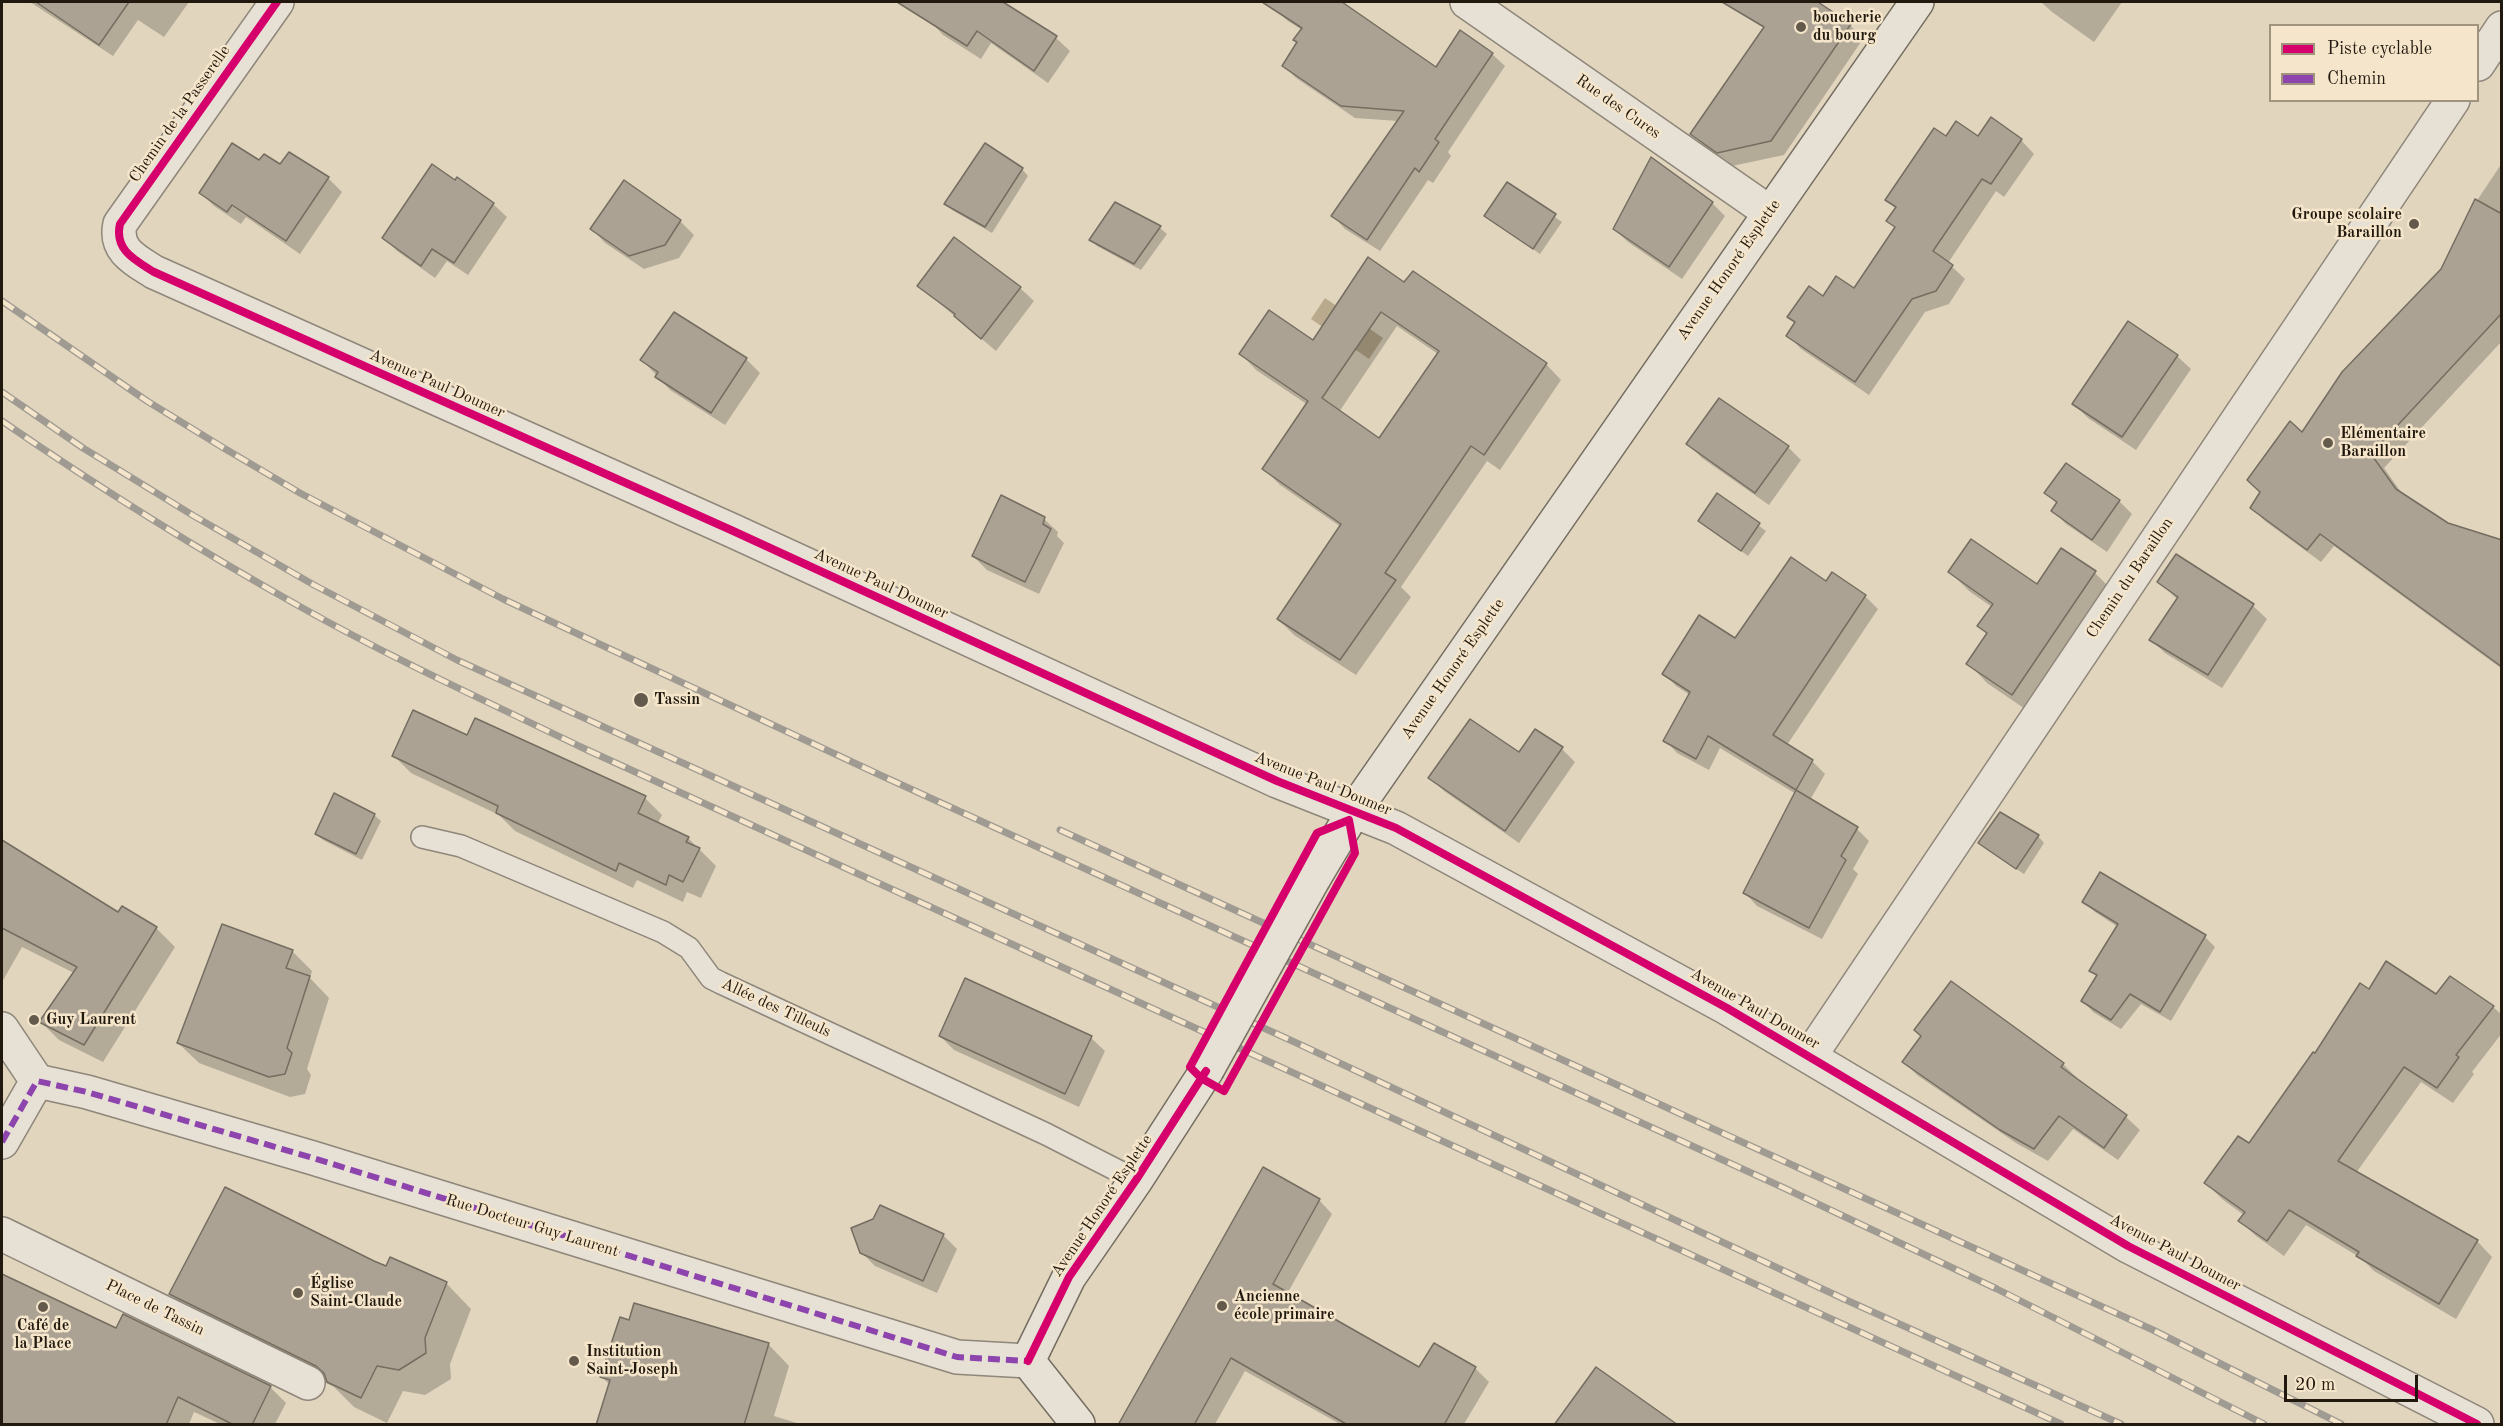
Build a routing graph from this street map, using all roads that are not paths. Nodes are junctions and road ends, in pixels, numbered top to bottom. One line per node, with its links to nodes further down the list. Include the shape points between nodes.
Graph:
1 (277, 2): 8 (street, Chemin de la Passerelle, via 128,211 117,236)
2 (1467, 2): 7 (street, Rue des Cures)
3 (1917, 2): 7 (street, Avenue Honoré Esplette)
4 (2502, 28): 5 (street)
5 (2479, 62)
6 (2452, 102): 12 (street, Chemin du Baraillon)
7 (1769, 212): 9 (street, Avenue Honoré Esplette)
8 (121, 246): 9 (street, Avenue Paul Doumer, via 154,272 731,530 1277,781)
9 (1354, 811): 12 (street, Avenue Paul Doumer, via 1405,833); 15 (street, Avenue Honoré Esplette, bridge, via 1207,1070)
10 (422, 837): 15 (lane, Allée des Tilleuls, via 461,846 663,932 689,948 711,978)
11 (6, 1042): 13 (street)
12 (1810, 1056): 20 (street, Avenue Paul Doumer, via 2128,1246)
13 (37, 1081): 14 (street); 17 (street, Rue Docteur Guy Laurent, via 313,1158 957,1357)
14 (2, 1142)
15 (1137, 1180): 17 (street, Avenue Honoré Esplette, via 1068,1277)
16 (2, 1234): 18 (street, Place de Tassin)
17 (1028, 1361): 19 (street)
18 (308, 1383)
19 (1078, 1425)
20 (2476, 1425)

